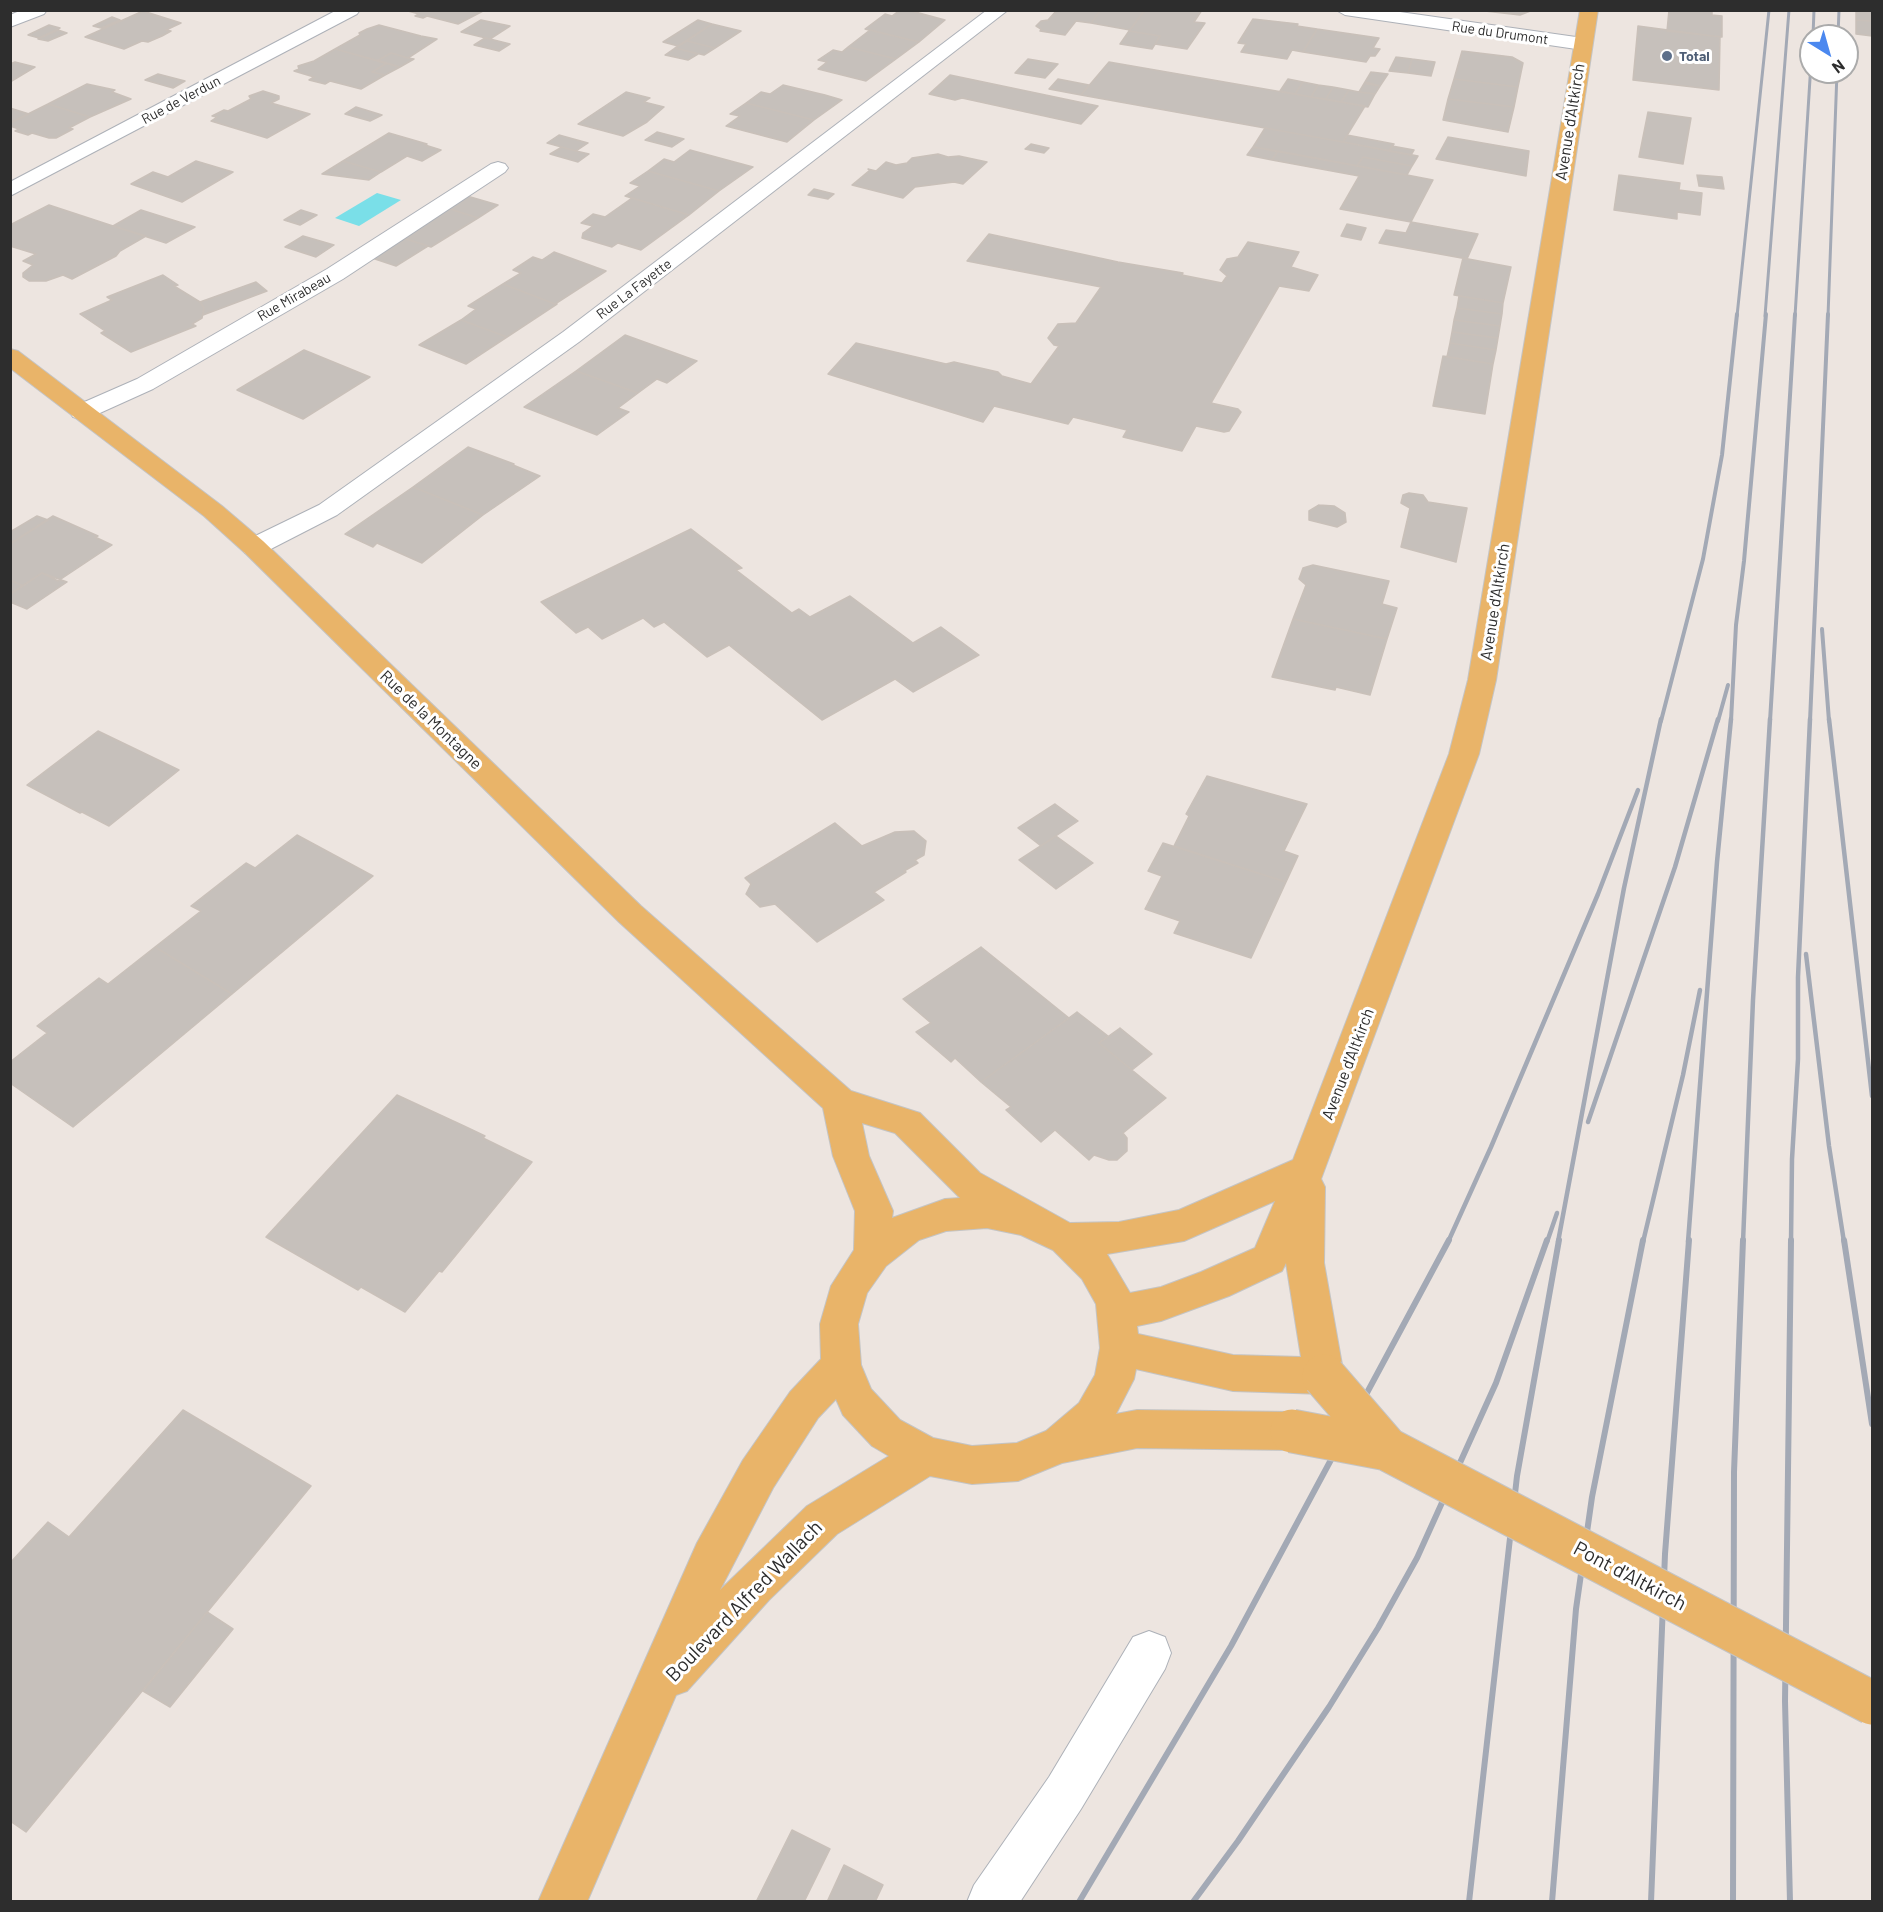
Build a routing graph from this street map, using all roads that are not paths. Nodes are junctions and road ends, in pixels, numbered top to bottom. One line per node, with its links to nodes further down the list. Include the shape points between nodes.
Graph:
1 (38, 10): 6 (street)
2 (351, 10): 9 (street, Rue de Verdun)
3 (999, 10): 12 (street, Rue La Fayette, via 572,337 328,510)
4 (1345, 10): 7 (street, Rue du Drumont)
5 (1589, 10): 7 (main road, Avenue d'Altkirch)
6 (10, 22)
7 (1583, 44): 14 (main road, Avenue d'Altkirch, via 1482,680 1464,753)
8 (498, 168): 11 (street, Rue Mirabeau, via 325,279 145,384)
9 (10, 190)
10 (10, 356): 11 (main road, Rue de la Montagne)
11 (82, 411): 12 (main road, Rue de la Montagne)
12 (254, 547): 13 (main road, Rue de la Montagne, via 630,915)
13 (839, 1101): 15 (main road, Rue de la Montagne, via 907,1123 967,1184); 17 (main road, via 851,1156 874,1210)
14 (1307, 1170): 16 (main road, via 1184,1225 1119,1238); 18 (main road, Avenue d'Altkirch, via 1269,1259 1161,1304); 20 (main road, Avenue d'Altkirch, via 1305,1263)
15 (1028, 1220): 16 (main road); 17 (main road, via 987,1212 945,1215 906,1229)
16 (1066, 1239): 18 (main road, via 1095,1267 1115,1302)
17 (873, 1254): 19 (main road, via 850,1286 839,1324)
18 (1119, 1330): 20 (main road, via 1233,1373); 21 (main road, via 1114,1380 1093,1416)
19 (841, 1365): 23 (main road, via 857,1402 886,1433); 25 (main road, Boulevard Alfred Wallach, via 804,1405 758,1474 712,1558)
20 (1324, 1376): 22 (main road, bridge)
21 (1060, 1444): 22 (main road, bridge, via 1137,1429 1292,1431); 23 (main road, via 1018,1461 995,1464 972,1466)
22 (1388, 1449): 26 (main road, Pont d'Altkirch, bridge)
23 (926, 1456): 25 (main road, Boulevard Alfred Wallach, via 822,1520 754,1585)
24 (1149, 1653): 28 (street, via 1065,1793)
25 (656, 1692): 27 (main road, Boulevard Alfred Wallach)
26 (1872, 1703)
27 (562, 1902)
28 (991, 1902)

